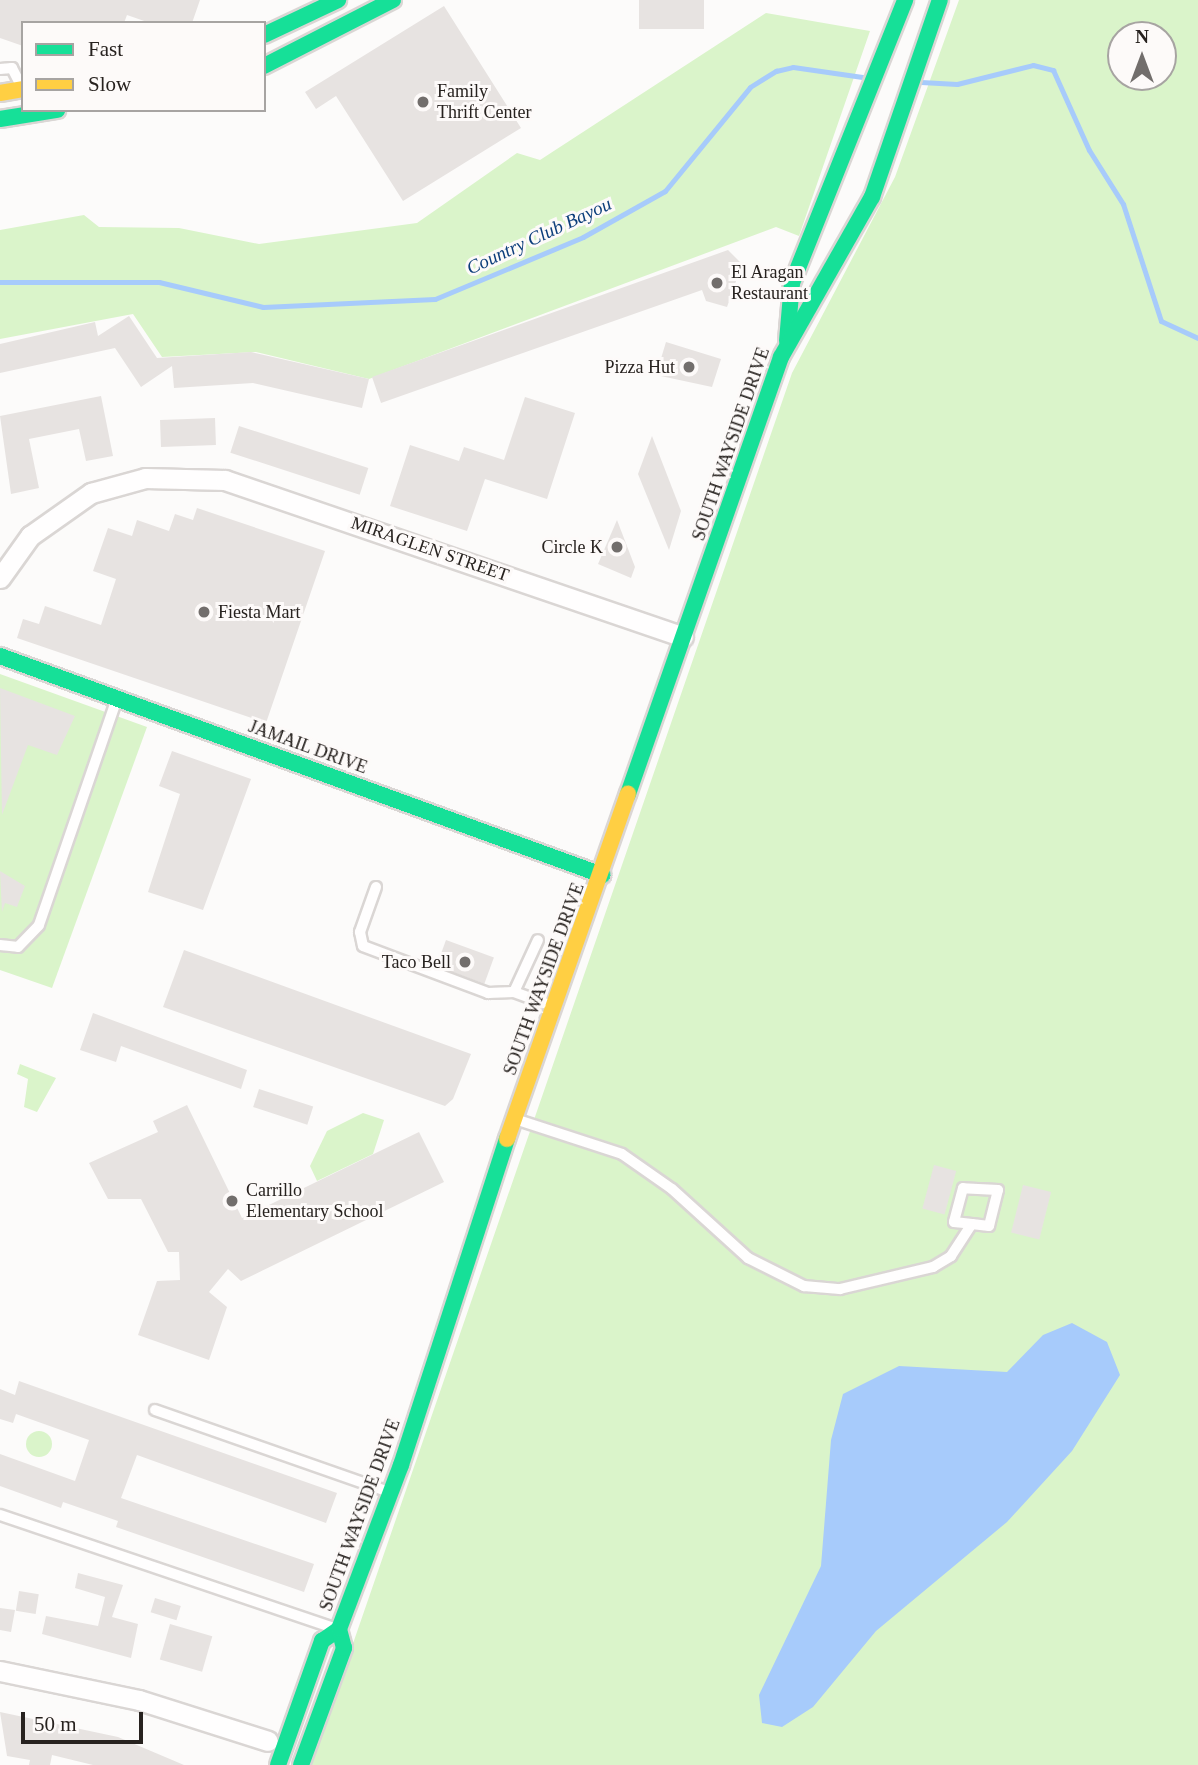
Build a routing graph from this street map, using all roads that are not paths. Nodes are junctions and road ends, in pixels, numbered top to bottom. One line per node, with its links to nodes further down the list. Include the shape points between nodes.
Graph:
1 (338, 0): 5 (main road)
2 (393, 0): 6 (main road)
3 (905, 0): 15 (main road, SOUTH WAYSIDE DRIVE, via 792,283)
4 (940, 0): 15 (main road, SOUTH WAYSIDE DRIVE, via 902,116 860,220)
5 (322, 8): 6 (main road); 7 (main road)
6 (338, 32): 8 (main road)
7 (266, 34)
8 (266, 64)
9 (0, 69): 10 (lane, via 12,68)
10 (21, 87)
11 (21, 89): 12 (main road)
12 (0, 93)
13 (44, 112): 14 (main road)
14 (0, 119)
15 (787, 342): 17 (main road, SOUTH WAYSIDE DRIVE)
16 (0, 578): 17 (street, MIRAGLEN STREET, via 30,536 59,511 102,489 174,476 225,480)
17 (683, 637): 20 (main road, SOUTH WAYSIDE DRIVE)
18 (0, 656): 19 (main road, JAMAIL DRIVE)
19 (117, 698): 20 (main road, JAMAIL DRIVE); 23 (lane, via 39,925 18,947)
20 (602, 875): 25 (main road, SOUTH WAYSIDE DRIVE)
21 (376, 887): 24 (lane, via 360,932 363,946 488,993)
22 (538, 940): 24 (lane)
23 (0, 944)
24 (514, 992): 25 (lane)
25 (554, 1007): 26 (main road, SOUTH WAYSIDE DRIVE)
26 (515, 1119): 27 (lane, via 622,1154 672,1189 748,1258 804,1286 840,1289 933,1267 951,1256); 29 (main road, SOUTH WAYSIDE DRIVE)
27 (972, 1224): 27 (lane, via 954,1222 963,1188 999,1190 989,1226)
28 (155, 1410): 29 (lane)
29 (391, 1492): 31 (main road, SOUTH WAYSIDE DRIVE)
30 (0, 1515): 31 (lane)
31 (339, 1629): 32 (main road, SOUTH WAYSIDE DRIVE, via 322,1641); 34 (main road, SOUTH WAYSIDE DRIVE, via 344,1648)
32 (316, 1657): 35 (main road); 36 (main road, SOUTH WAYSIDE DRIVE)
33 (0, 1671): 35 (street, via 139,1700)
34 (335, 1676): 37 (main road, SOUTH WAYSIDE DRIVE); 38 (main road)
35 (265, 1747)
36 (278, 1765)
37 (301, 1765)
38 (313, 1765)

